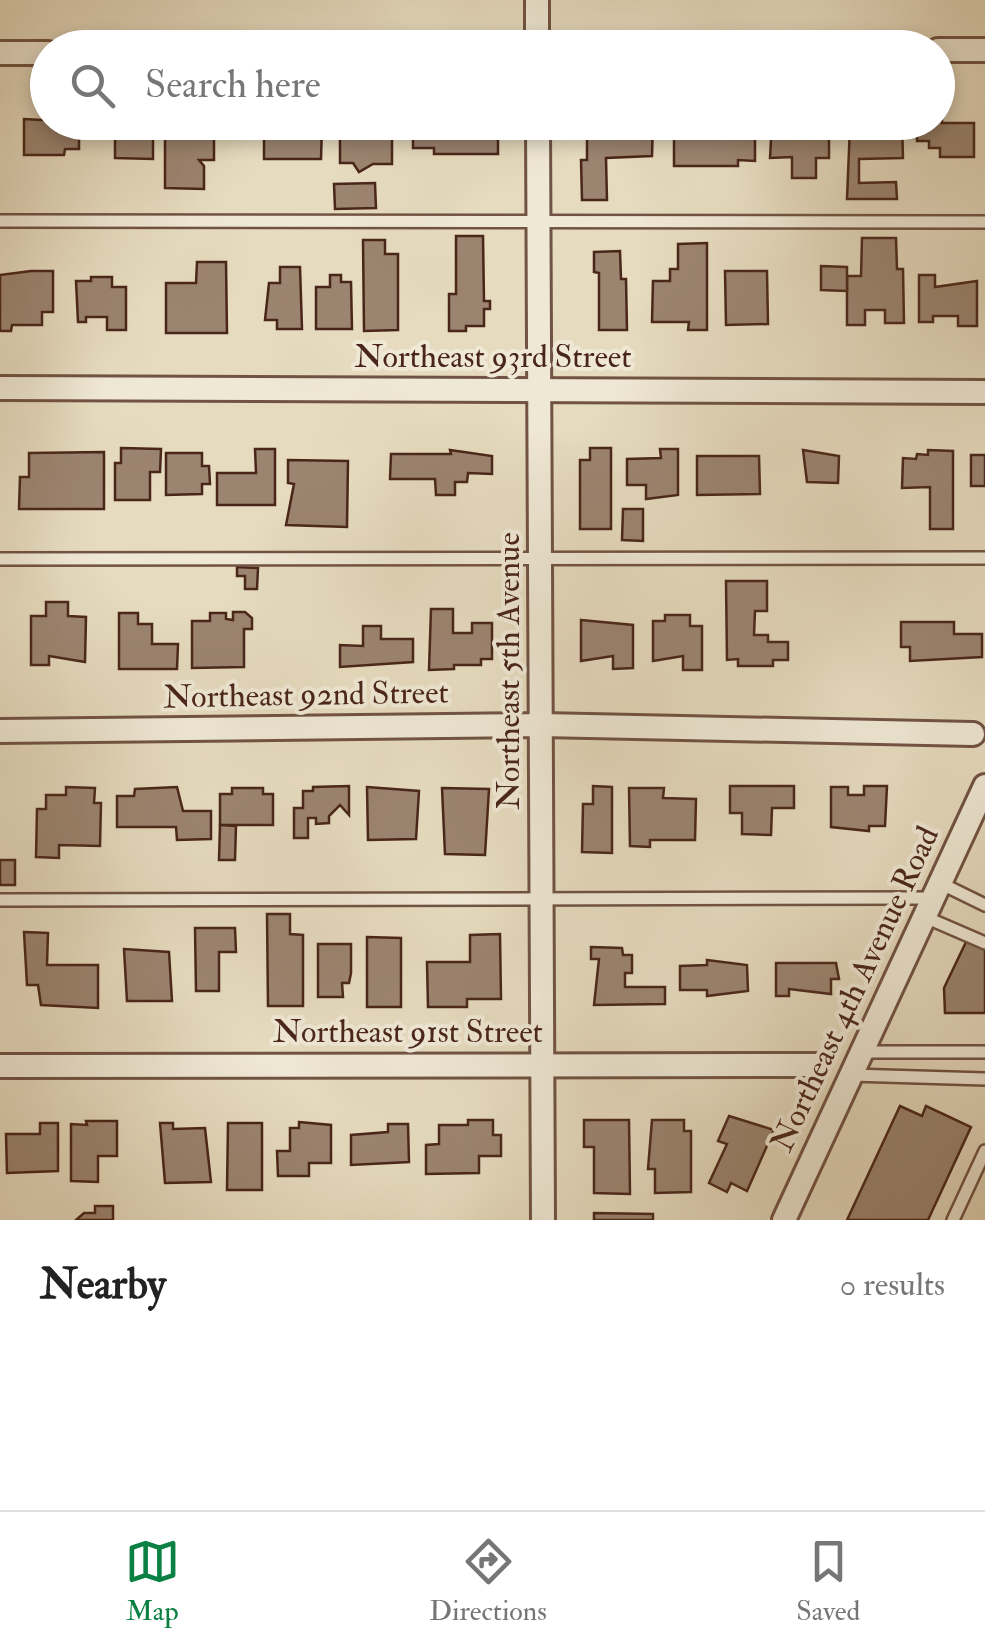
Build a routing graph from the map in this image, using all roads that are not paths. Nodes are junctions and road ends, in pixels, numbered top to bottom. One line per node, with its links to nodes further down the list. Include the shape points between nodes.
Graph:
1 (537, 0): 2 (street)
2 (537, 30)
3 (955, 50): 4 (street)
4 (985, 50)
5 (30, 52): 6 (street)
6 (0, 53)
7 (538, 140): 10 (street, Northeast 5th Avenue)
8 (0, 221): 10 (lane)
9 (985, 222): 10 (lane)
10 (539, 224): 12 (street, Northeast 5th Avenue)
11 (0, 388): 12 (street, Northeast 93rd Street)
12 (540, 390): 13 (street, Northeast 93rd Street); 14 (street, Northeast 5th Avenue)
13 (985, 392)
14 (541, 558): 15 (lane); 16 (lane); 17 (street, Northeast 5th Avenue)
15 (985, 558)
16 (0, 559)
17 (542, 724): 18 (street, Northeast 92nd Street); 19 (street, Northeast 92nd Street); 22 (street, Northeast 5th Avenue)
18 (0, 731)
19 (973, 734)
20 (985, 786): 21 (street, Northeast 4th Avenue Road)
21 (979, 814): 23 (street, Northeast 4th Avenue Road)
22 (542, 899): 23 (lane); 24 (lane); 29 (street, Northeast 5th Avenue)
23 (932, 899): 25 (lane); 26 (lane); 27 (street, Northeast 4th Avenue Road)
24 (0, 900)
25 (985, 905)
26 (985, 943)
27 (861, 1052): 28 (lane); 32 (street, Northeast 4th Avenue Road)
28 (985, 1052)
29 (542, 1064): 30 (street, Northeast 91st Street); 31 (street, Northeast 91st Street); 35 (street, Northeast 5th Avenue)
30 (816, 1065)
31 (0, 1066)
32 (851, 1075): 33 (lane); 36 (street, Northeast 4th Avenue Road)
33 (985, 1079)
34 (985, 1151): 37 (lane)
35 (543, 1220)
36 (784, 1220)
37 (953, 1220)

